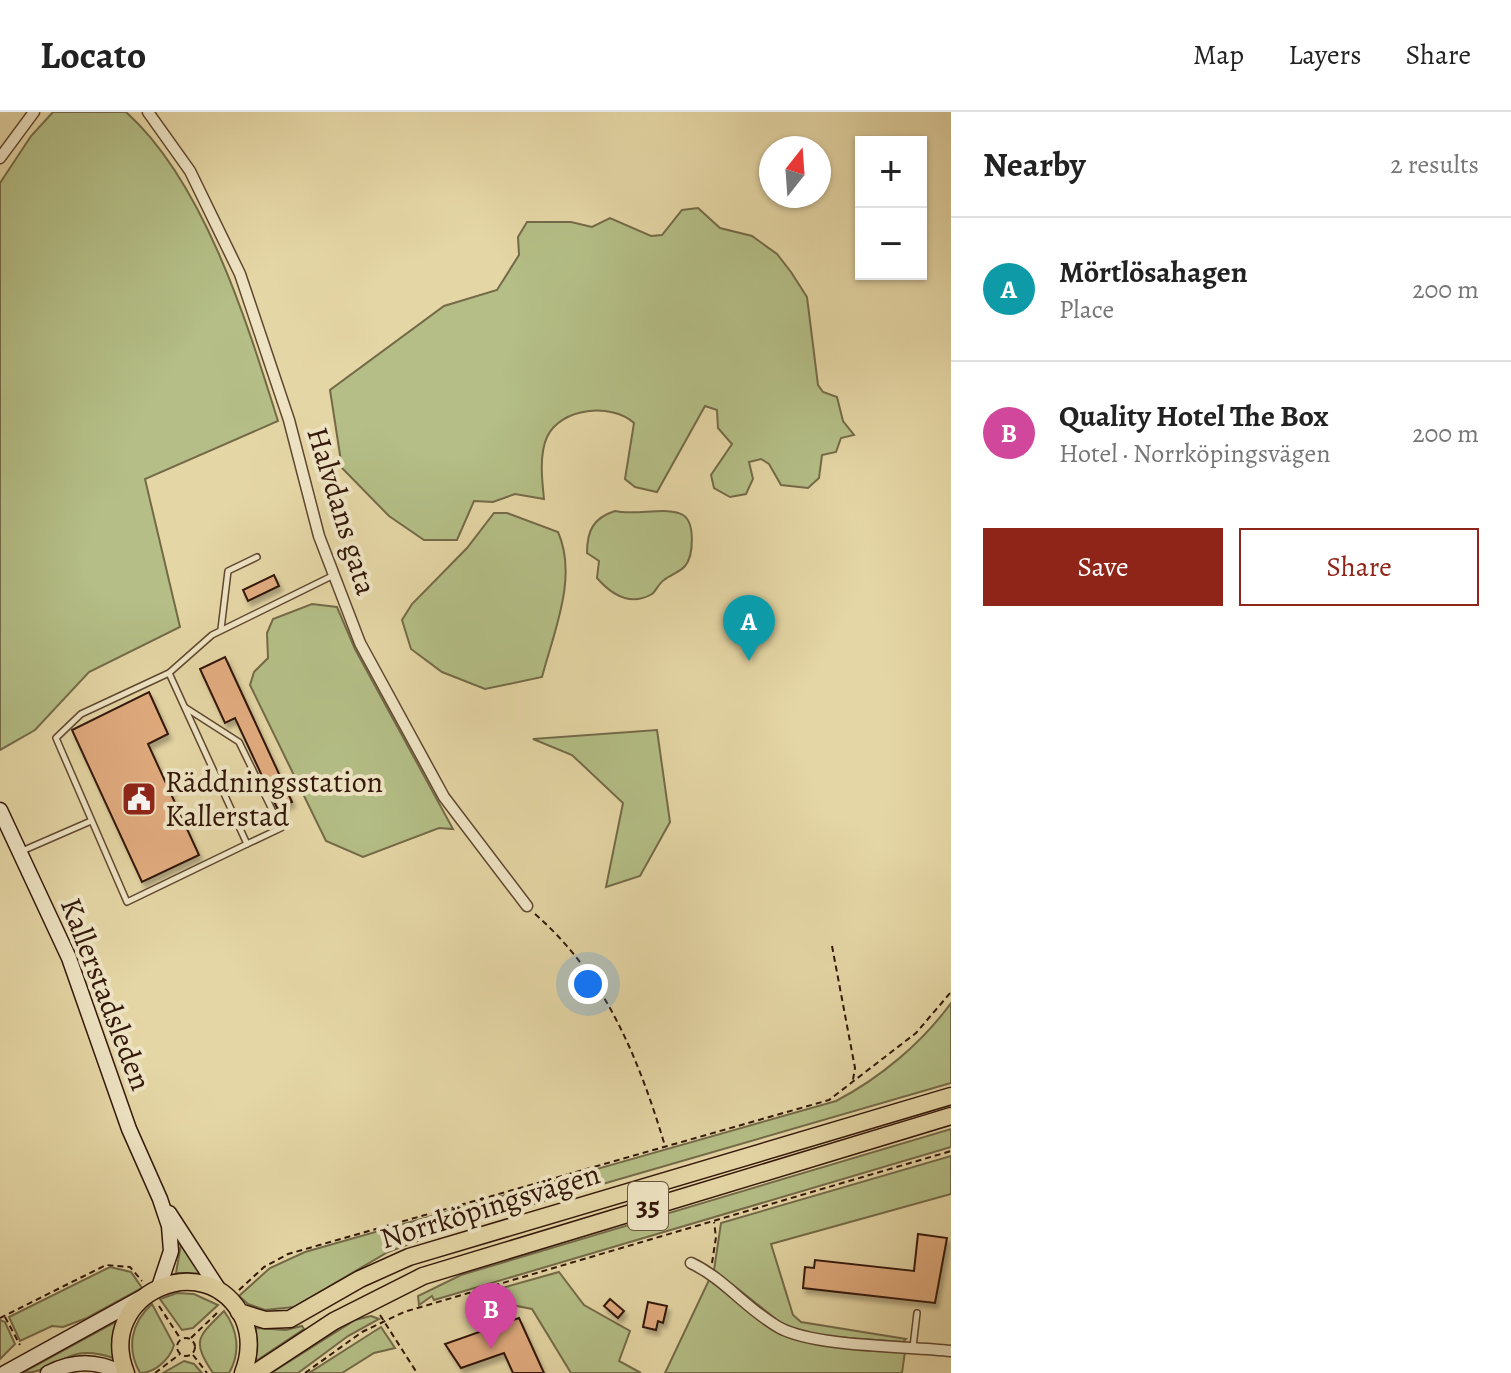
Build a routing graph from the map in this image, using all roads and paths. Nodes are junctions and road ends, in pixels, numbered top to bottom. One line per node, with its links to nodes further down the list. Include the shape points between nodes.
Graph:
1 (34, 112): 3 (street)
2 (148, 112): 5 (street, Halvdans gata, via 190,171 240,274 277,378)
3 (0, 158)
4 (257, 557): 6 (lane, via 228,571)
5 (332, 576): 6 (lane); 13 (street, Halvdans gata, via 360,643 444,797)
6 (221, 630): 7 (lane)
7 (169, 673): 8 (lane); 10 (lane, via 81,714 56,738)
8 (185, 707): 11 (lane); 11 (lane, via 239,742 281,828)
9 (0, 810): 12 (main road, Kallerstadsleden)
10 (91, 821): 11 (lane, via 127,902); 12 (lane)
11 (247, 844)
12 (20, 851): 21 (main road, Kallerstadsleden, via 69,958 129,1129)
13 (527, 906): 19 (path, via 588,974 622,1028)
14 (832, 946): 16 (path)
15 (951, 992): 16 (path, via 916,1033)
16 (853, 1081): 19 (path, via 829,1100)
17 (951, 1096): 27 (main road, Norrköpingsvägen / 35, via 420,1253 290,1319 273,1321)
18 (951, 1116): 45 (main road, Norrköpingsvägen / 35, via 423,1276 342,1317)
19 (666, 1147): 26 (path, via 288,1254)
20 (951, 1151): 22 (path)
21 (160, 1199): 25 (main road, Kallerstadsleden, via 171,1251); 26 (main road, Kallerstadsleden)
22 (713, 1221): 24 (path, via 715,1252); 31 (path)
23 (691, 1263): 24 (street)
24 (708, 1271): 35 (street, via 782,1329 816,1338)
25 (151, 1293): 26 (main road, via 186,1282); 30 (path, via 130,1267 106,1265); 32 (path); 39 (main road); 41 (main road, via 127,1318 121,1334)
26 (226, 1298): 27 (main road); 33 (path)
27 (239, 1312): 44 (main road, via 249,1340)
28 (917, 1313): 35 (lane)
29 (380, 1315): 31 (path)
30 (2, 1317): 34 (path)
31 (383, 1321): 46 (path); 47 (path)
32 (181, 1339): 33 (path); 37 (path)
33 (191, 1339): 38 (path)
34 (20, 1345)
35 (913, 1347): 36 (street)
36 (951, 1351)
37 (180, 1354): 38 (path); 42 (path)
38 (192, 1354): 43 (path)
39 (5, 1373)
40 (48, 1373): 41 (main road, via 88,1362)
41 (124, 1373)
42 (155, 1373)
43 (207, 1373)
44 (243, 1373)
45 (255, 1373)
46 (305, 1373)
47 (417, 1373)

